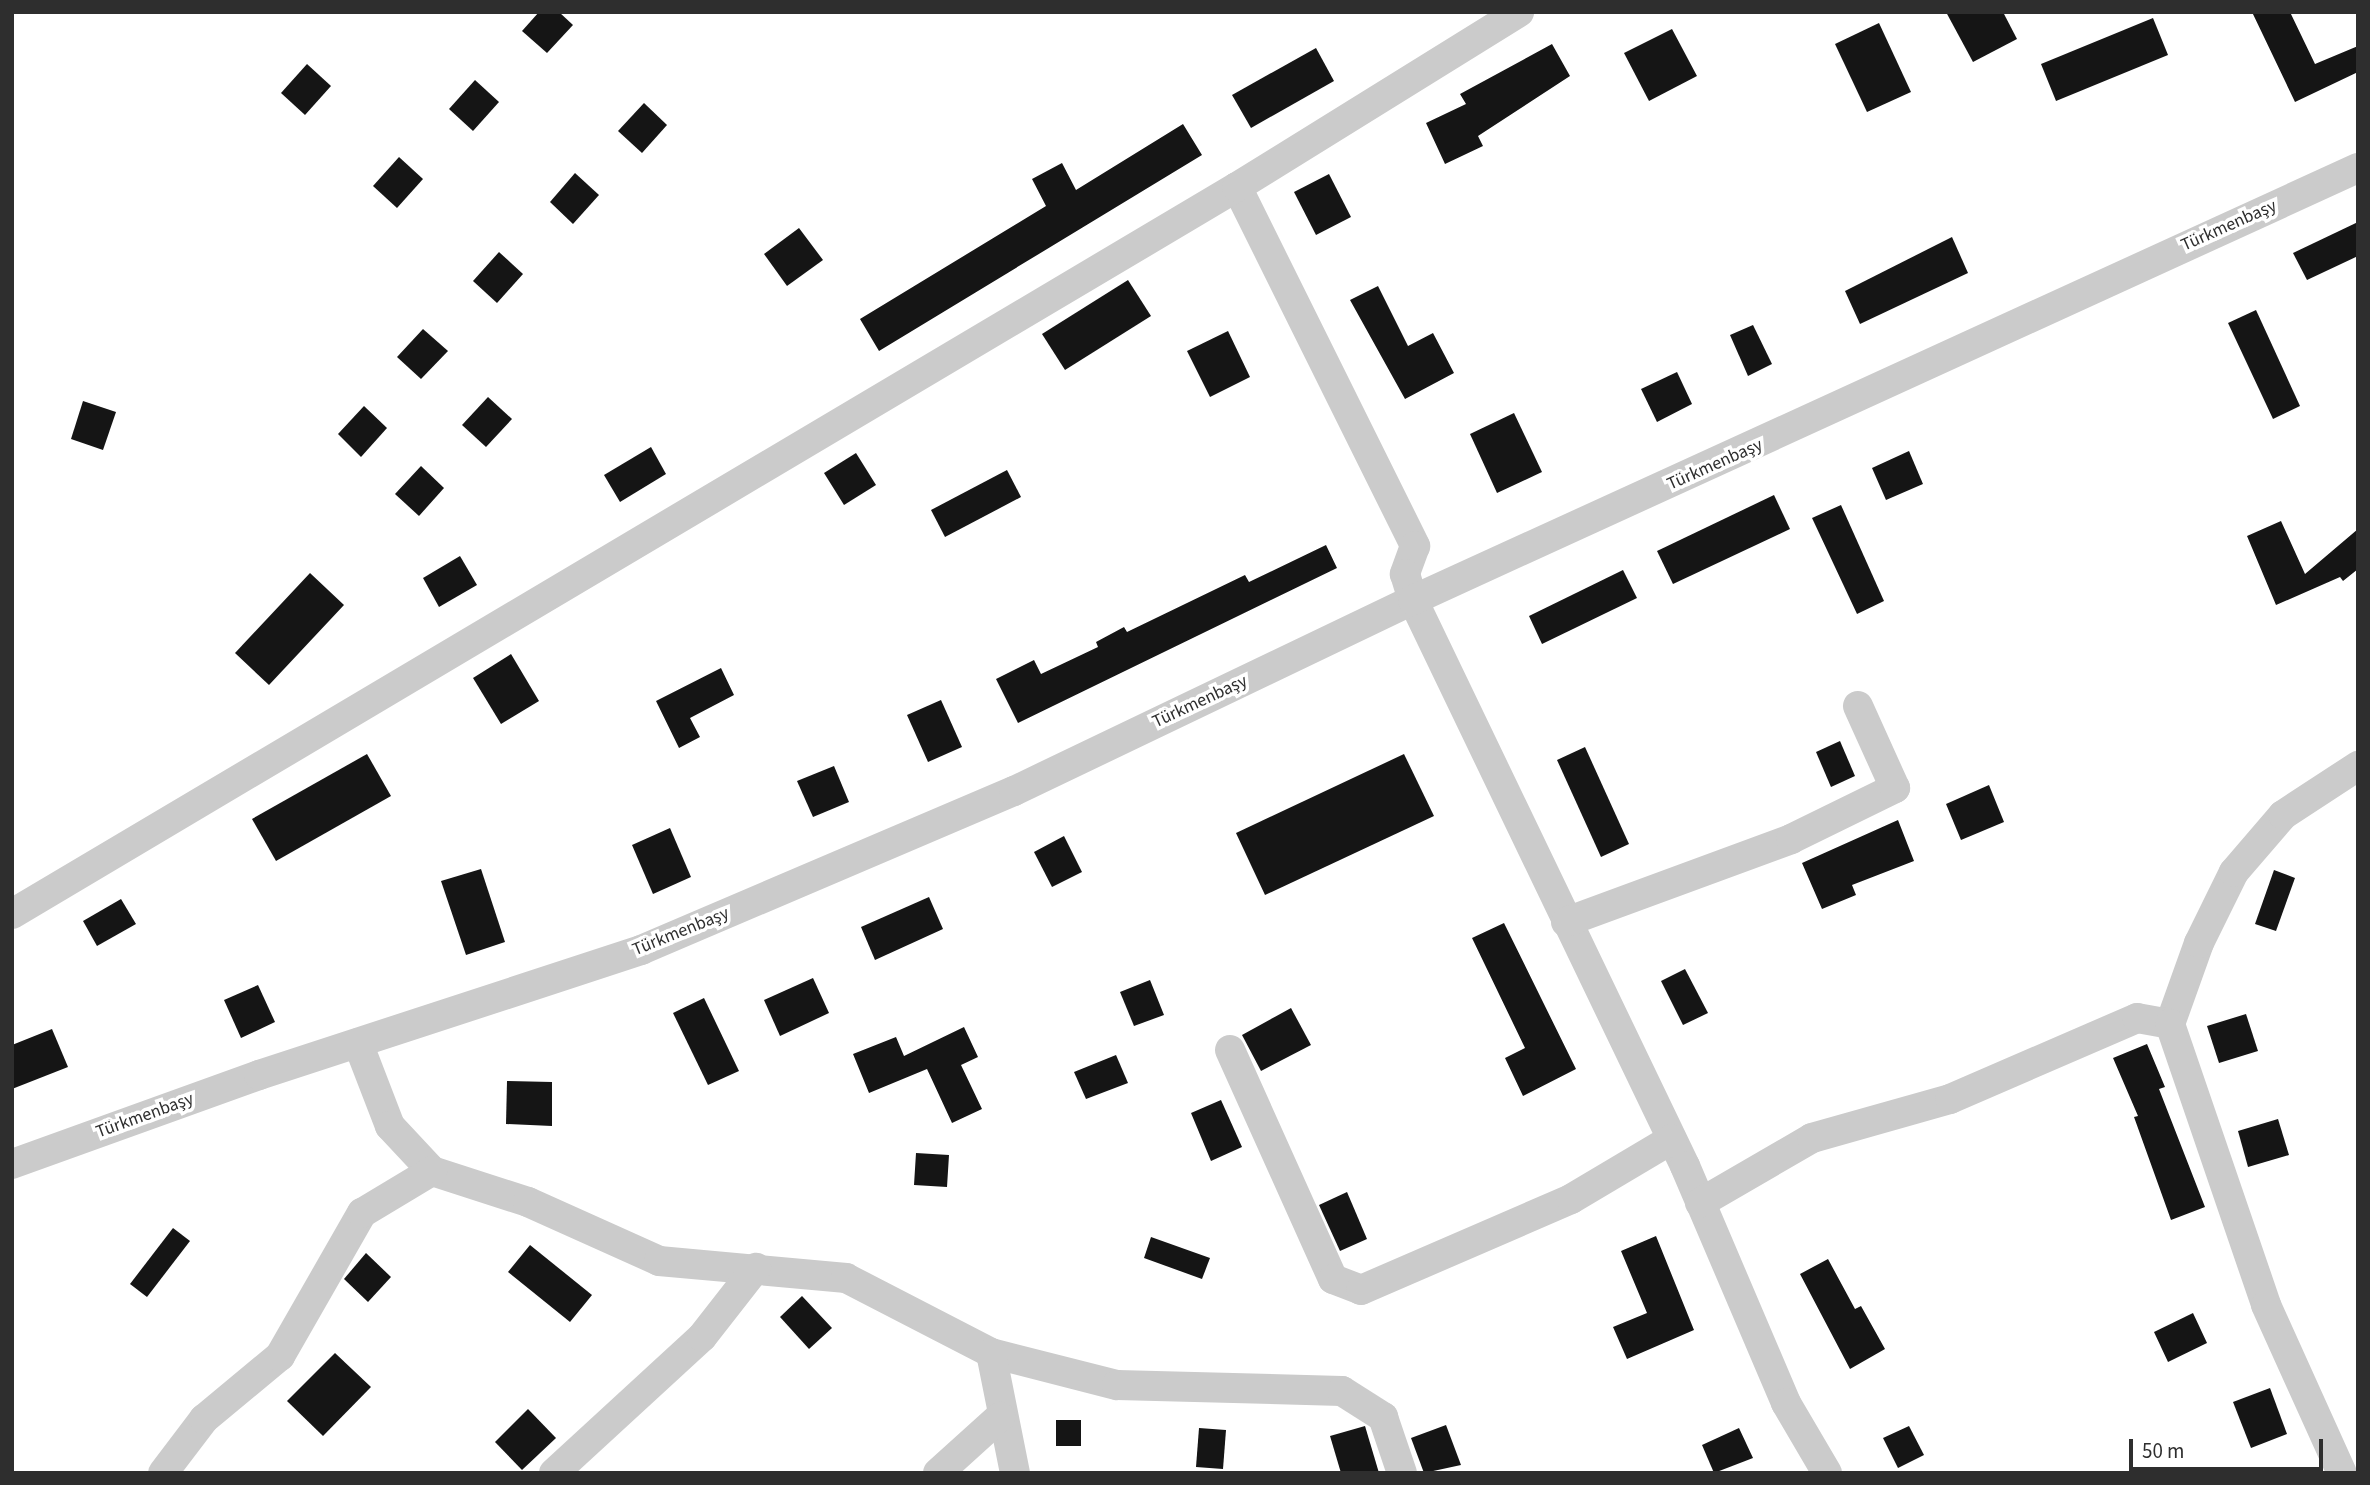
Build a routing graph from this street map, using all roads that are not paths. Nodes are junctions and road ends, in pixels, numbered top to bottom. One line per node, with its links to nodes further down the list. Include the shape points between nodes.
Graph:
1 (1519, 12): 3 (street)
2 (2358, 168): 4 (street, Türkmenbaşy)
3 (1237, 187): 4 (street, via 1415,545 1405,574); 7 (street)
4 (1413, 600): 8 (street); 10 (street, Türkmenbaşy, via 1014,791 654,944)
5 (1857, 706): 8 (street, via 1895,788 1791,839)
6 (2358, 766): 9 (street, via 2283,815 2234,872 2199,943)
7 (14, 911)
8 (1566, 922): 12 (street)
9 (2170, 1024): 15 (street, via 2137,1018 1950,1099 1812,1138); 25 (street, via 2266,1305)
10 (358, 1043): 13 (street, Türkmenbaşy); 14 (street, via 390,1126)
11 (1230, 1050): 12 (street, via 1333,1279 1361,1290 1571,1199)
12 (1672, 1139): 15 (street)
13 (12, 1164)
14 (432, 1171): 16 (street, via 528,1202 659,1261); 19 (street, via 362,1213 280,1356 204,1419)
15 (1700, 1203): 24 (street, via 1786,1403)
16 (756, 1268): 17 (street, via 846,1278); 20 (street, via 702,1337)
17 (991, 1353): 18 (street); 23 (street, via 1117,1385 1342,1391 1383,1417)
18 (1000, 1418): 21 (street); 22 (street)
19 (163, 1473)
20 (554, 1473)
21 (938, 1473)
22 (1015, 1473)
23 (1402, 1473)
24 (1826, 1473)
25 (2342, 1473)

